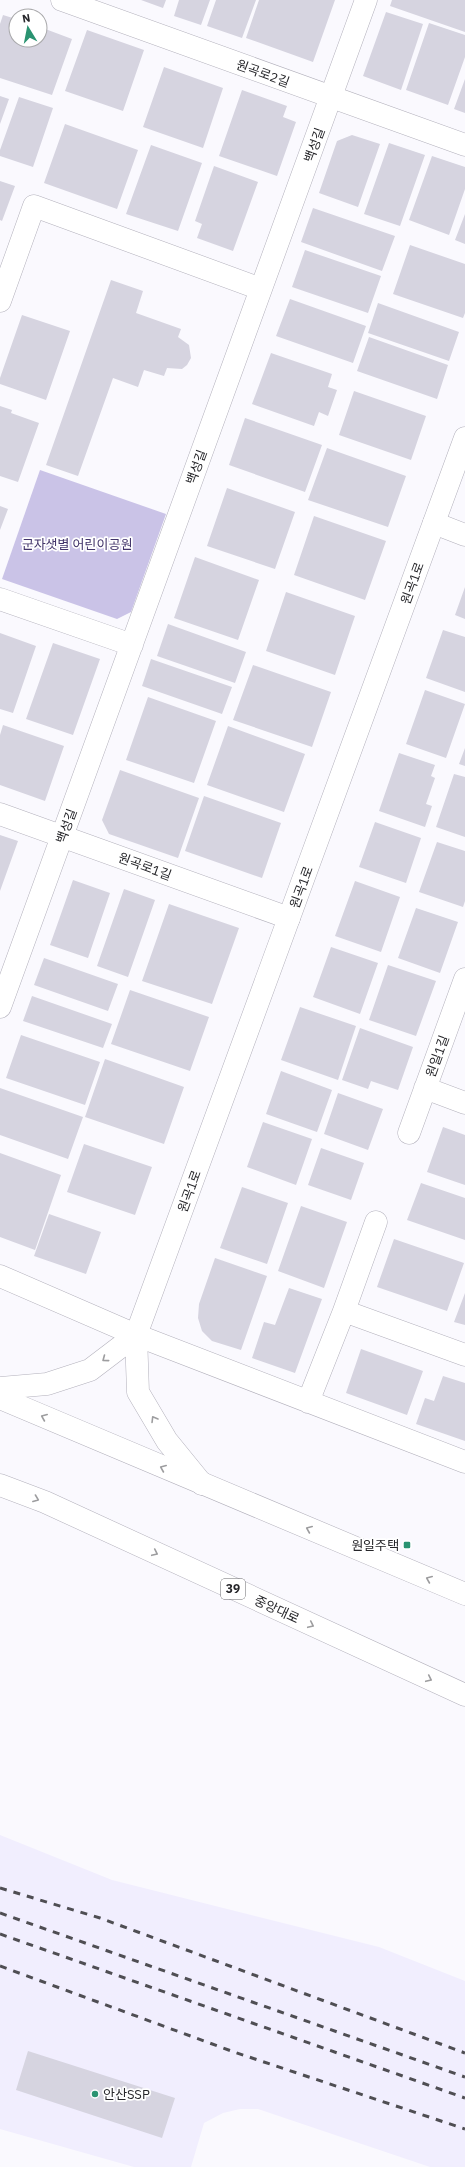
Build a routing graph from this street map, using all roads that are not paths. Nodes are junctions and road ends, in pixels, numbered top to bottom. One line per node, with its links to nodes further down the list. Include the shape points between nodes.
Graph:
1 (62, 0): 3 (street, 원곡로2길)
2 (366, 0): 3 (street, 백성길)
3 (331, 97): 4 (street, 원곡로2길); 5 (street, 백성길)
4 (465, 145)
5 (261, 289): 6 (street, via 34,206); 11 (street, 백성길)
6 (0, 301)
7 (465, 438): 8 (street, 원곡1로)
8 (434, 523): 9 (street); 14 (street, 원곡1로)
9 (465, 535)
10 (0, 599): 11 (street)
11 (132, 645): 13 (street, 백성길)
12 (0, 814): 13 (street, 원곡로1길)
13 (62, 836): 14 (street, 원곡로1길); 16 (street, 백성길)
14 (289, 918): 23 (street, 원곡1로)
15 (465, 979): 17 (street, 원일1길)
16 (0, 1007)
17 (425, 1088): 18 (street); 19 (street, 원일1길)
18 (465, 1102)
19 (408, 1133)
20 (376, 1222): 22 (street)
21 (0, 1276): 23 (street)
22 (344, 1311): 24 (street); 27 (street)
23 (136, 1336): 25 (street, one-way to 25, via 90,1370 47,1384); 27 (street); 29 (street, one-way to 23, via 167,1441 138,1392)
24 (465, 1355)
25 (0, 1388)
26 (0, 1398): 29 (street, one-way to 26)
27 (308, 1402): 28 (street)
28 (465, 1462)
29 (202, 1484): 31 (street, one-way to 29)
30 (0, 1485): 32 (street, 중앙대로 / 39, one-way to 32, via 45,1502)
31 (465, 1594)
32 (465, 1695)

